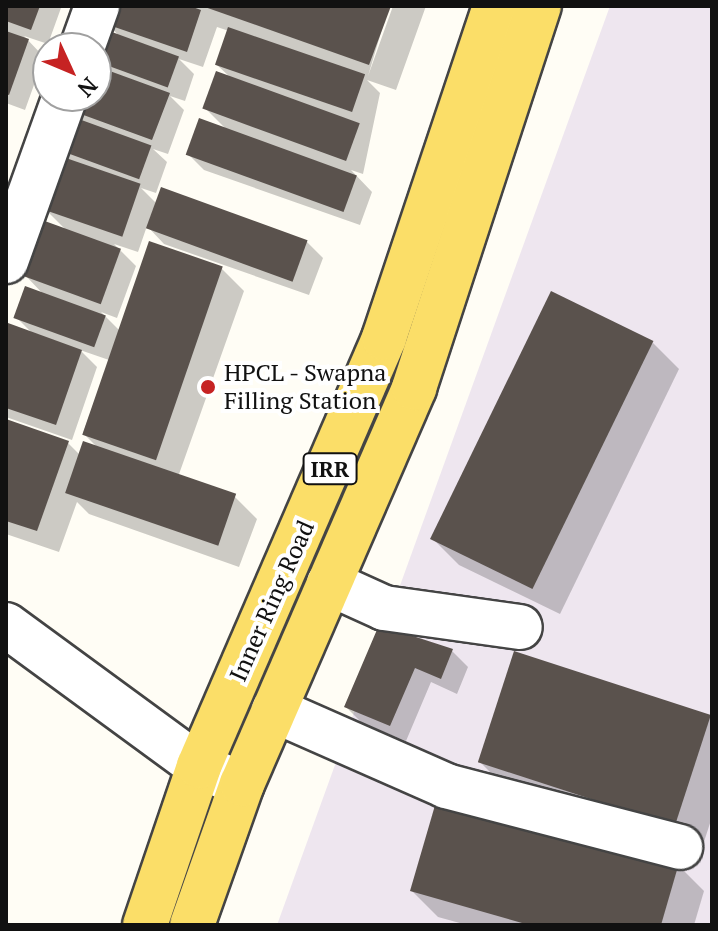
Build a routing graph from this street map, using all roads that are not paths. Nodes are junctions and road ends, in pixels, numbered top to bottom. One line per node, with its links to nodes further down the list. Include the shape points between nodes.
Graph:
1 (97, 6): 4 (street)
2 (495, 6): 11 (main road, Inner Ring Road / IRR, via 384,338)
3 (539, 6): 7 (main road, Inner Ring Road / IRR, via 414,388)
4 (88, 32)
5 (59, 112): 6 (street)
6 (6, 261)
7 (329, 583): 9 (street, via 384,608); 10 (main road, Inner Ring Road / IRR)
8 (6, 625): 11 (street)
9 (520, 627)
10 (274, 710): 12 (main road, Inner Ring Road / IRR); 13 (street, via 446,786)
11 (199, 766): 12 (street); 14 (main road, Inner Ring Road / IRR)
12 (242, 784): 15 (main road, Inner Ring Road / IRR)
13 (680, 847)
14 (145, 925)
15 (192, 925)

